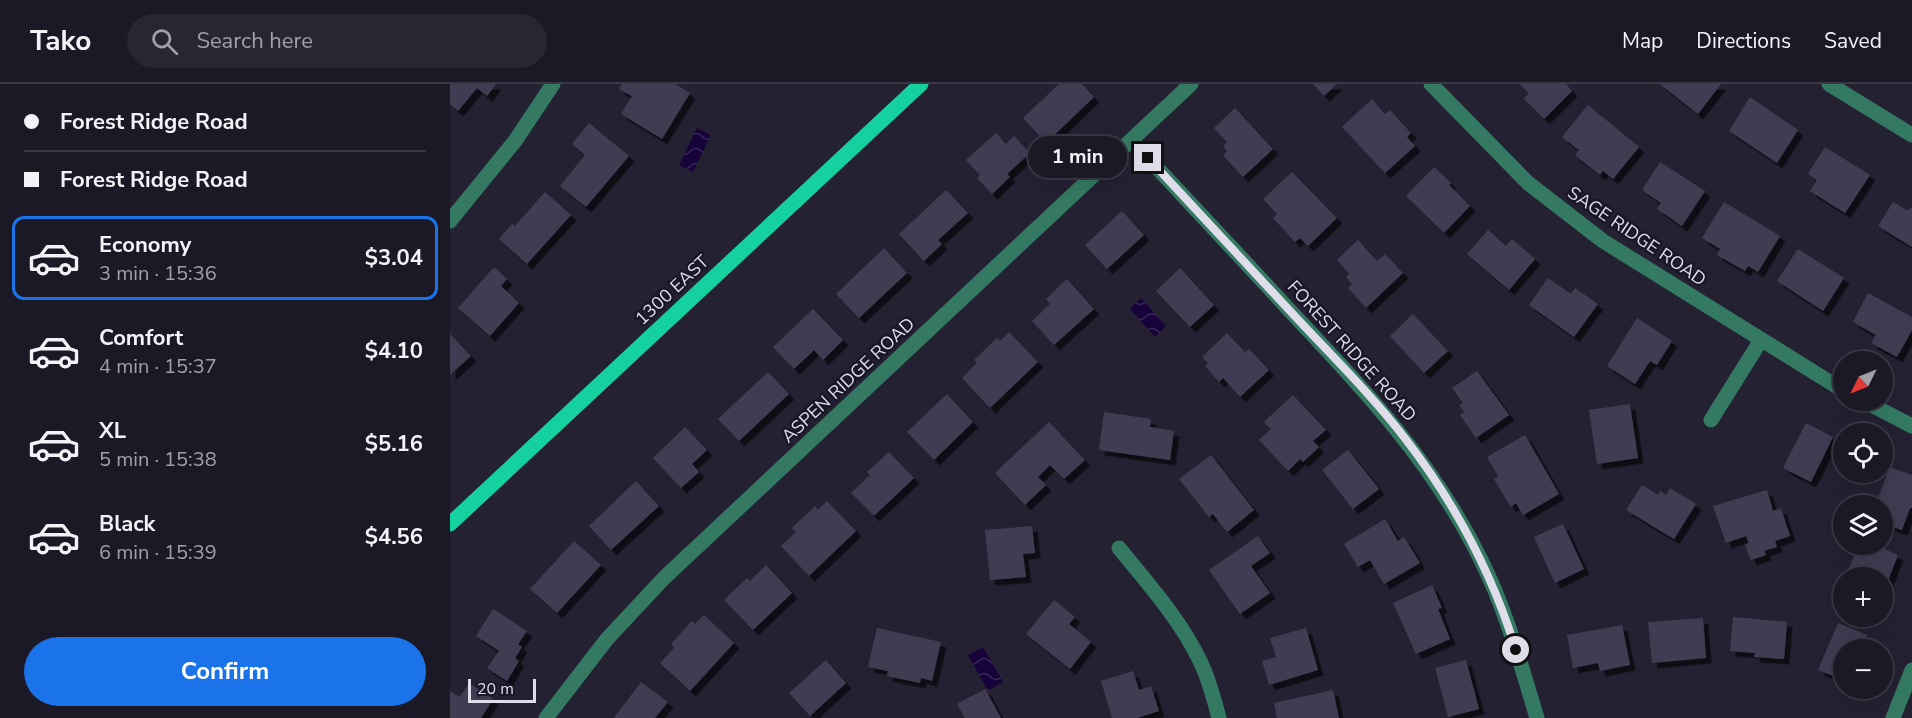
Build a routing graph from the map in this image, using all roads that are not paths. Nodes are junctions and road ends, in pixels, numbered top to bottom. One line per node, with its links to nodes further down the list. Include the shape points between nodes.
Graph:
1 (553, 84): 8 (street, via 515,141)
2 (921, 84): 14 (main road, 1300 EAST)
3 (1191, 84): 7 (street, ASPEN RIDGE ROAD)
4 (1431, 84): 9 (street, SAGE RIDGE ROAD, via 1528,183 1603,241)
5 (1829, 84): 6 (street)
6 (1912, 135)
7 (1132, 141): 17 (street, ASPEN RIDGE ROAD, via 664,578 607,639); 19 (street, FOREST RIDGE ROAD, via 1404,437 1446,497 1482,561 1509,627)
8 (450, 220)
9 (1761, 340): 10 (street, SAGE RIDGE ROAD); 12 (street)
10 (1833, 384)
11 (1883, 411): 13 (street)
12 (1711, 420)
13 (1912, 426)
14 (450, 524)
15 (1119, 548): 18 (street, via 1186,637 1200,661)
16 (1912, 669): 20 (street)
17 (546, 718)
18 (1219, 718)
19 (1537, 718)
20 (1893, 718)

